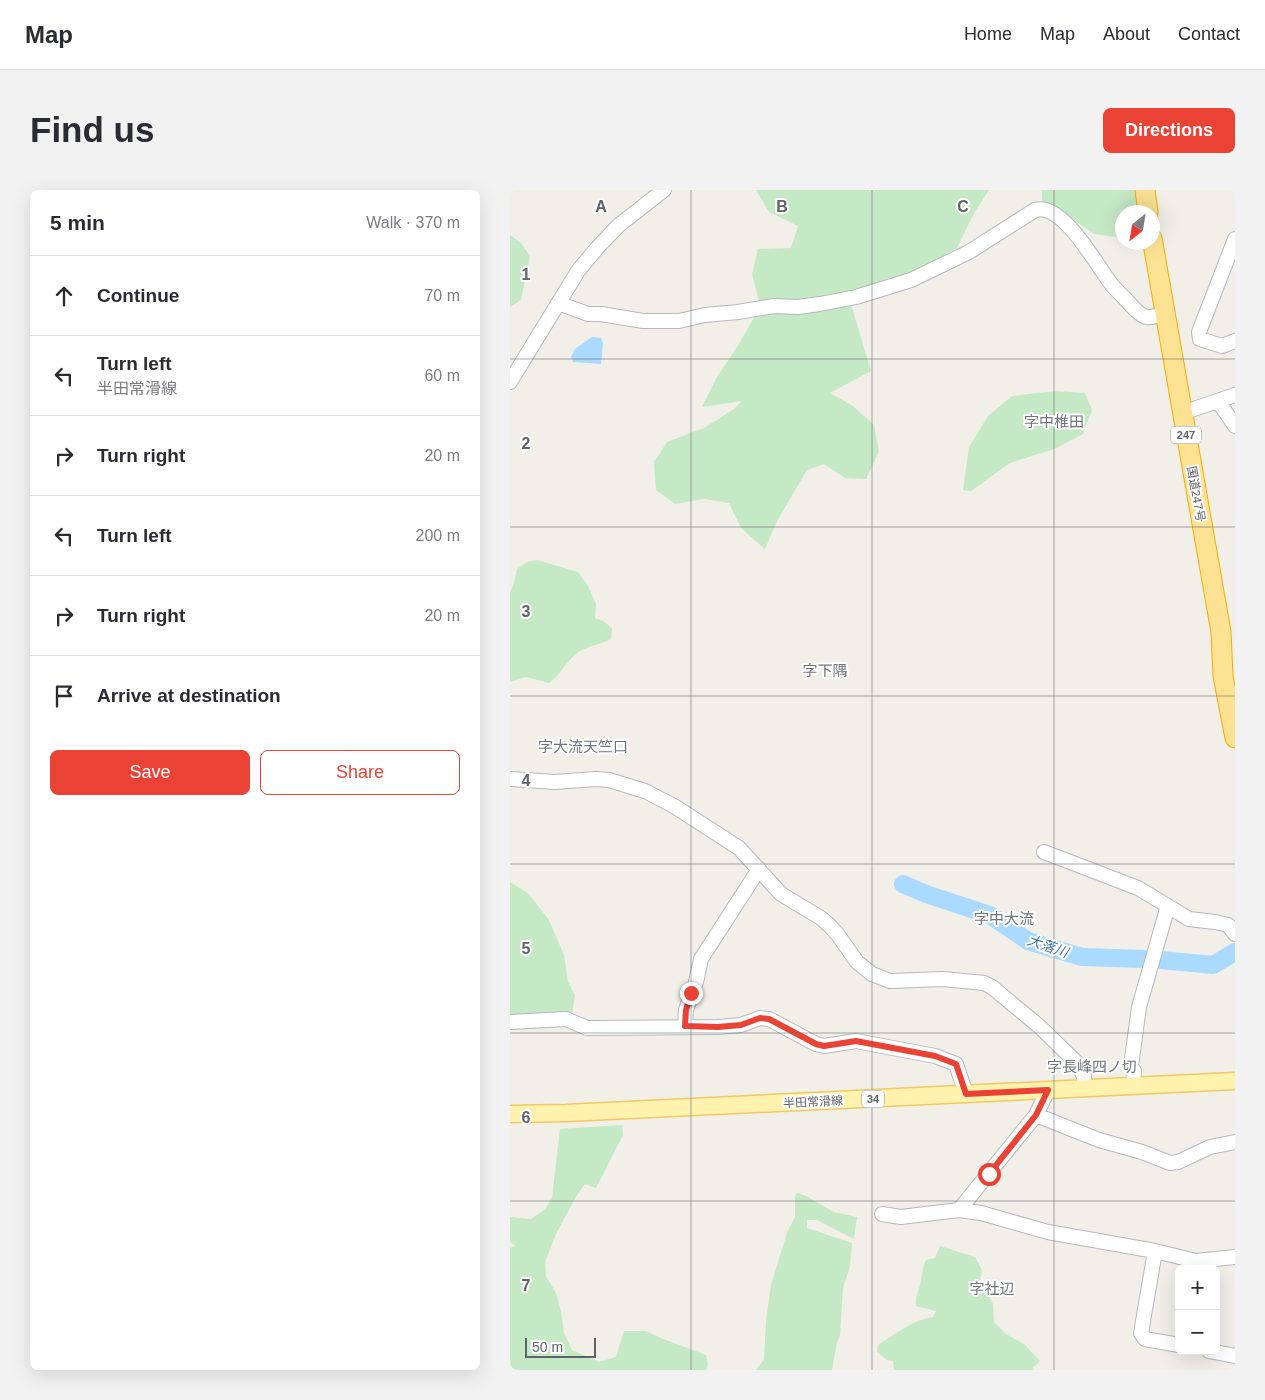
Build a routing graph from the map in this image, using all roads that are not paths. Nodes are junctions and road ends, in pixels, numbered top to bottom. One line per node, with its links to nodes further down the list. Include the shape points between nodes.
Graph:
1 (664, 190): 6 (street, via 619,225 597,248)
2 (1145, 190): 3 (highway)
3 (1147, 205)
4 (1235, 239): 8 (street, via 1199,332 1200,339 1222,346)
5 (1154, 250): 7 (highway, 国道247号 / 247)
6 (558, 303): 7 (street, via 588,314 643,321 679,321 856,297 911,280 969,252 1042,208 1056,214 1065,223 1138,312 1148,317); 9 (street)
7 (1165, 314): 12 (highway, 国道247号 / 247)
8 (1235, 340)
9 (510, 382)
10 (1235, 395): 11 (street)
11 (1218, 401): 12 (street); 13 (street)
12 (1182, 413): 14 (highway, 国道247号 / 247)
13 (1235, 426)
14 (1221, 632): 15 (highway, 国道247号 / 247); 16 (highway, 国道247号 / 247, via 1223,676)
15 (1235, 672)
16 (1235, 738)
17 (510, 780): 19 (street, via 556,782 596,779 623,783 674,806 734,844)
18 (1044, 852): 20 (street, via 1127,883)
19 (759, 869): 23 (street, via 701,959 686,1010); 26 (street, via 781,894 830,926 857,962 872,974 890,981 943,979 984,983 992,987 1076,1062 1084,1076)
20 (1168, 906): 21 (street, via 1189,919 1228,925); 25 (street, via 1139,1007 1131,1066)
21 (1235, 934)
22 (510, 1022): 23 (street, via 566,1019 587,1028)
23 (685, 1026): 28 (street, via 718,1027 769,1019 824,1046 856,1041 935,1056 956,1064)
24 (1235, 1081): 25 (main road, 半田常滑線 / 34)
25 (1133, 1086): 26 (main road, 半田常滑線 / 34)
26 (1084, 1088): 27 (main road, 半田常滑線 / 34)
27 (1048, 1090): 28 (main road, 半田常滑線 / 34); 30 (street)
28 (966, 1094): 29 (main road, 半田常滑線 / 34)
29 (510, 1114)
30 (1036, 1115): 31 (street, via 1170,1163 1210,1147); 32 (street)
31 (1235, 1142)
32 (960, 1210): 33 (street, via 901,1217); 34 (street, via 1048,1232)
33 (882, 1214)
34 (1155, 1251): 35 (street, via 1196,1261); 36 (street, via 1141,1333 1145,1339)
35 (1235, 1257)
36 (1175, 1344)
37 (1220, 1353): 38 (street)
38 (1235, 1356)

